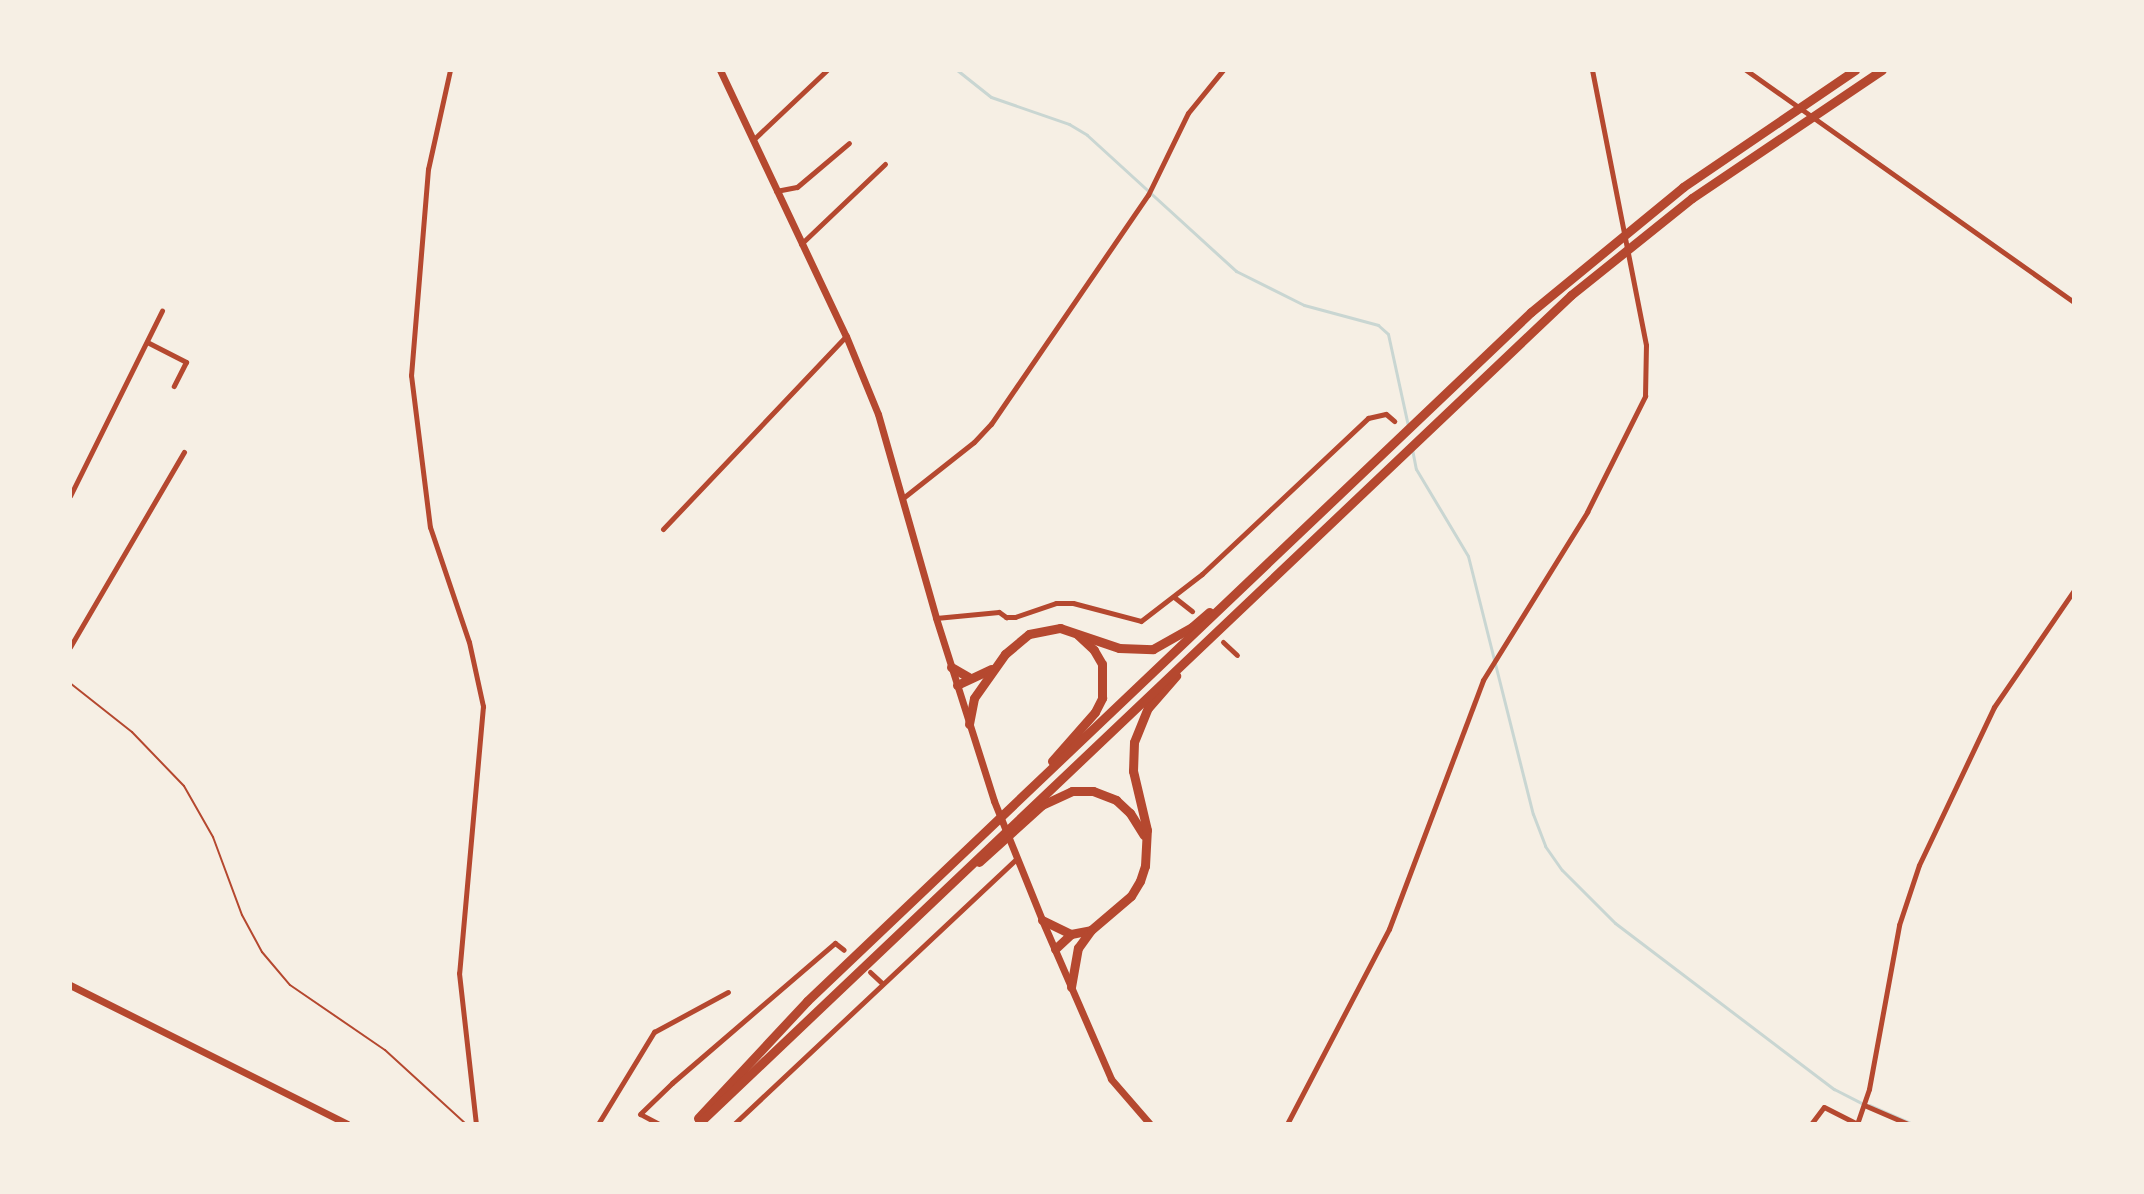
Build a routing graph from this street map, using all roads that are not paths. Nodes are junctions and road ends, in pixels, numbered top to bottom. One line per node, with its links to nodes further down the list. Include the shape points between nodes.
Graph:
1 (450, 70): 57 (street, via 428,169 411,375 430,527 469,642 483,706 459,973)
2 (720, 70): 9 (street)
3 (827, 70): 9 (street)
4 (1223, 70): 22 (street, via 1188,113 1148,195 991,424)
5 (1592, 70): 63 (street, via 1646,345 1645,396 1587,512 1483,680 1389,929)
6 (1746, 70): 14 (street)
7 (1855, 70): 24 (highway, via 1613,242 1500,340)
8 (1881, 71): 29 (highway, via 1713,183 1617,256)
9 (754, 139): 12 (street)
10 (849, 143): 12 (street, via 797,187)
11 (885, 164): 13 (street)
12 (775, 191): 13 (street)
13 (800, 244): 16 (street)
14 (2074, 302)
15 (162, 311): 17 (street)
16 (846, 336): 22 (street, via 886,435); 23 (street)
17 (147, 342): 18 (street, via 186,362); 21 (street)
18 (174, 386)
19 (1394, 421): 26 (street, via 1386,414 1368,418)
20 (184, 452): 32 (street)
21 (70, 496)
22 (903, 498): 28 (street)
23 (663, 529)
24 (1284, 549): 30 (highway, via 1192,627 1153,649 1119,648); 40 (highway)
25 (2074, 590): 55 (street, via 1994,707 1919,865 1894,948)
26 (1174, 597): 27 (street); 28 (street, via 1141,621 1056,603 1015,617 999,612)
27 (1192, 611)
28 (936, 618): 34 (street)
29 (1221, 625): 41 (highway); 42 (highway, via 1148,708 1138,727 1133,771)
30 (1072, 631): 35 (highway, via 1048,628 1029,634); 40 (highway, via 1102,664 1102,698)
31 (1223, 642): 33 (street)
32 (70, 647)
33 (1237, 655)
34 (951, 667): 36 (highway); 37 (street)
35 (994, 667): 36 (highway); 38 (highway)
36 (968, 677): 37 (highway)
37 (958, 687): 38 (highway); 39 (street)
38 (981, 690): 39 (highway, via 971,706)
39 (969, 724): 43 (street)
40 (1012, 806): 60 (highway, via 807,1001)
41 (1018, 822): 42 (highway, via 1055,796 1093,791 1116,800); 60 (highway)
42 (1145, 838): 45 (highway, via 1140,881 1131,896)
43 (1017, 857): 44 (street); 51 (street)
44 (1042, 920): 46 (highway); 49 (street)
45 (1091, 930): 46 (highway); 47 (highway)
46 (1071, 934): 49 (highway)
47 (1078, 948): 49 (highway); 53 (highway)
48 (844, 950): 59 (street, via 835,943 640,1114)
49 (1055, 951): 53 (street)
50 (870, 972): 51 (street)
51 (882, 983): 61 (street)
52 (70, 985): 56 (street)
53 (1071, 987): 62 (street, via 1111,1079)
54 (728, 992): 58 (street, via 654,1032)
55 (1864, 1105): 65 (street); 66 (street)
56 (347, 1124)
57 (476, 1124)
58 (598, 1124)
59 (659, 1124)
60 (695, 1124)
61 (734, 1124)
62 (1150, 1124)
63 (1287, 1124)
64 (1811, 1124): 65 (street, via 1824,1107)
65 (1857, 1124)
66 (1908, 1124)

